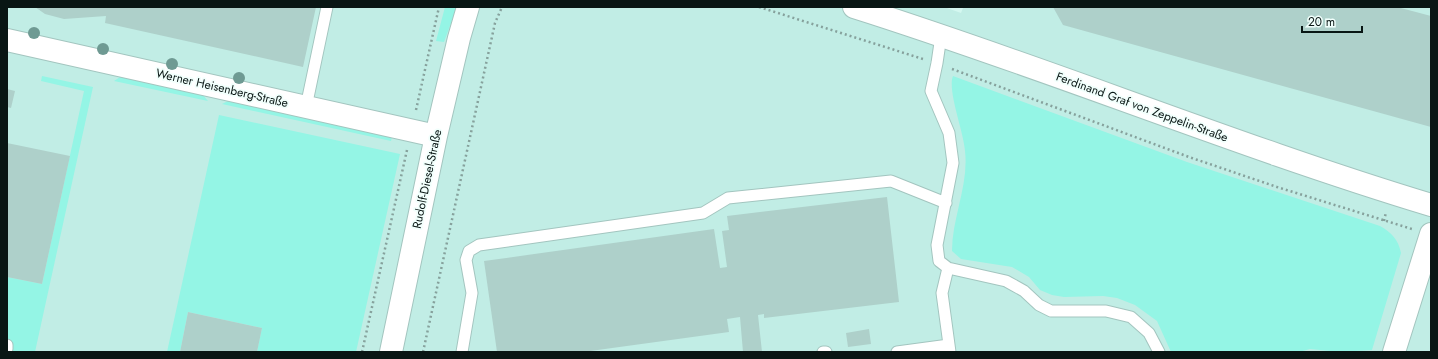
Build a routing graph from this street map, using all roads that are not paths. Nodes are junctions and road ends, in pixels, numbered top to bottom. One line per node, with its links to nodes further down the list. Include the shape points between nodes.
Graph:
1 (327, 7): 6 (lane)
2 (468, 7): 7 (street, Rudolf-Diesel-Straße)
3 (854, 7): 4 (street, Ferdinand Graf von Zeppelin-Straße)
4 (941, 36): 8 (lane, via 931,91 949,133 953,163); 9 (street, Ferdinand Graf von Zeppelin-Straße, via 1253,148)
5 (7, 40): 6 (street, Werner Heisenberg-Straße)
6 (306, 107): 7 (street, Werner Heisenberg-Straße)
7 (436, 136): 15 (street, Rudolf-Diesel-Straße)
8 (946, 203): 11 (lane, via 937,245 939,261); 16 (lane, via 891,181 728,198 703,213 478,245 469,251 466,260 472,293)
9 (1431, 205)
10 (1431, 234): 21 (street)
11 (948, 268): 13 (lane, via 942,292); 20 (lane, via 1006,281 1051,311 1106,311 1132,317 1149,333)
12 (7, 345): 14 (lane)
13 (950, 348): 19 (lane)
14 (7, 349)
15 (391, 352)
16 (462, 352)
17 (823, 352): 18 (lane)
18 (826, 352)
19 (898, 352)
20 (1159, 352)
21 (1394, 352)

